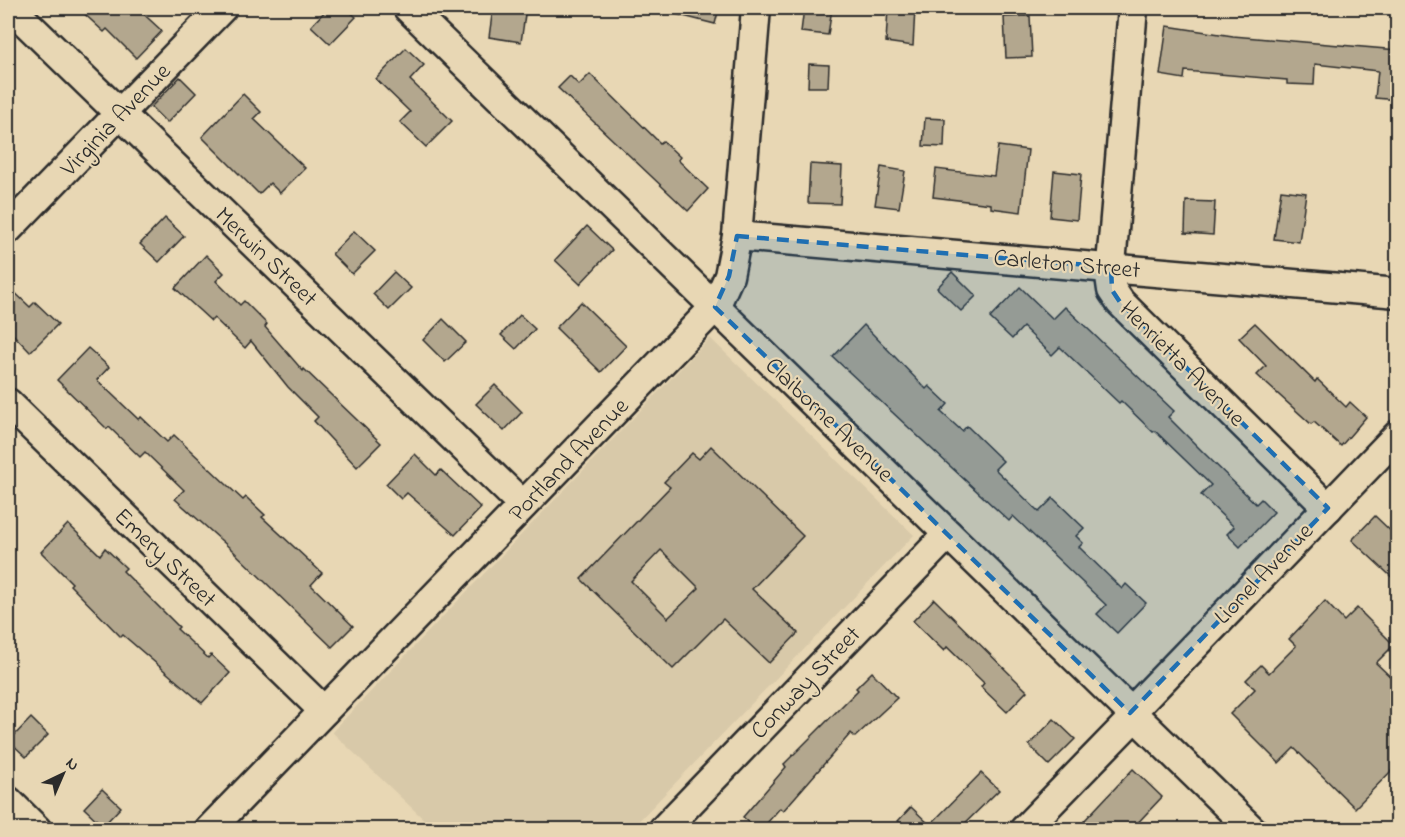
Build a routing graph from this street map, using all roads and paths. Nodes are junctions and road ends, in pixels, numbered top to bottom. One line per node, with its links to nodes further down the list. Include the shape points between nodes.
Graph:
1 (11, 8): 6 (street, Merwin Street)
2 (222, 8): 6 (street, Virginia Avenue)
3 (408, 8): 11 (street, Claiborne Avenue)
4 (756, 8): 8 (street, Portland Avenue)
5 (1133, 8): 9 (street, Henrietta Avenue)
6 (120, 113): 7 (street, Virginia Avenue); 14 (street, Merwin Street)
7 (8, 230)
8 (737, 236): 9 (street, Carleton Street); 11 (street, Portland Avenue, via 729,276)
9 (1111, 267): 10 (street, Carleton Street); 15 (street, Henrietta Avenue, via 1112,290 1120,302)
10 (1398, 292)
11 (715, 307): 14 (street, Portland Avenue); 16 (street, Claiborne Avenue)
12 (8, 403): 17 (street, Emery Street)
13 (1398, 435): 15 (street, Lionel Avenue)
14 (523, 505): 17 (street, Portland Avenue)
15 (1328, 508): 18 (street, Lionel Avenue)
16 (948, 534): 18 (street, Claiborne Avenue); 22 (street, Conway Street)
17 (324, 711): 21 (street, Portland Avenue)
18 (1132, 715): 23 (street, Lionel Avenue); 24 (street, Claiborne Avenue)
19 (8, 801): 20 (street)
20 (37, 830)
21 (209, 830)
22 (663, 830)
23 (1024, 830)
24 (1252, 830)

